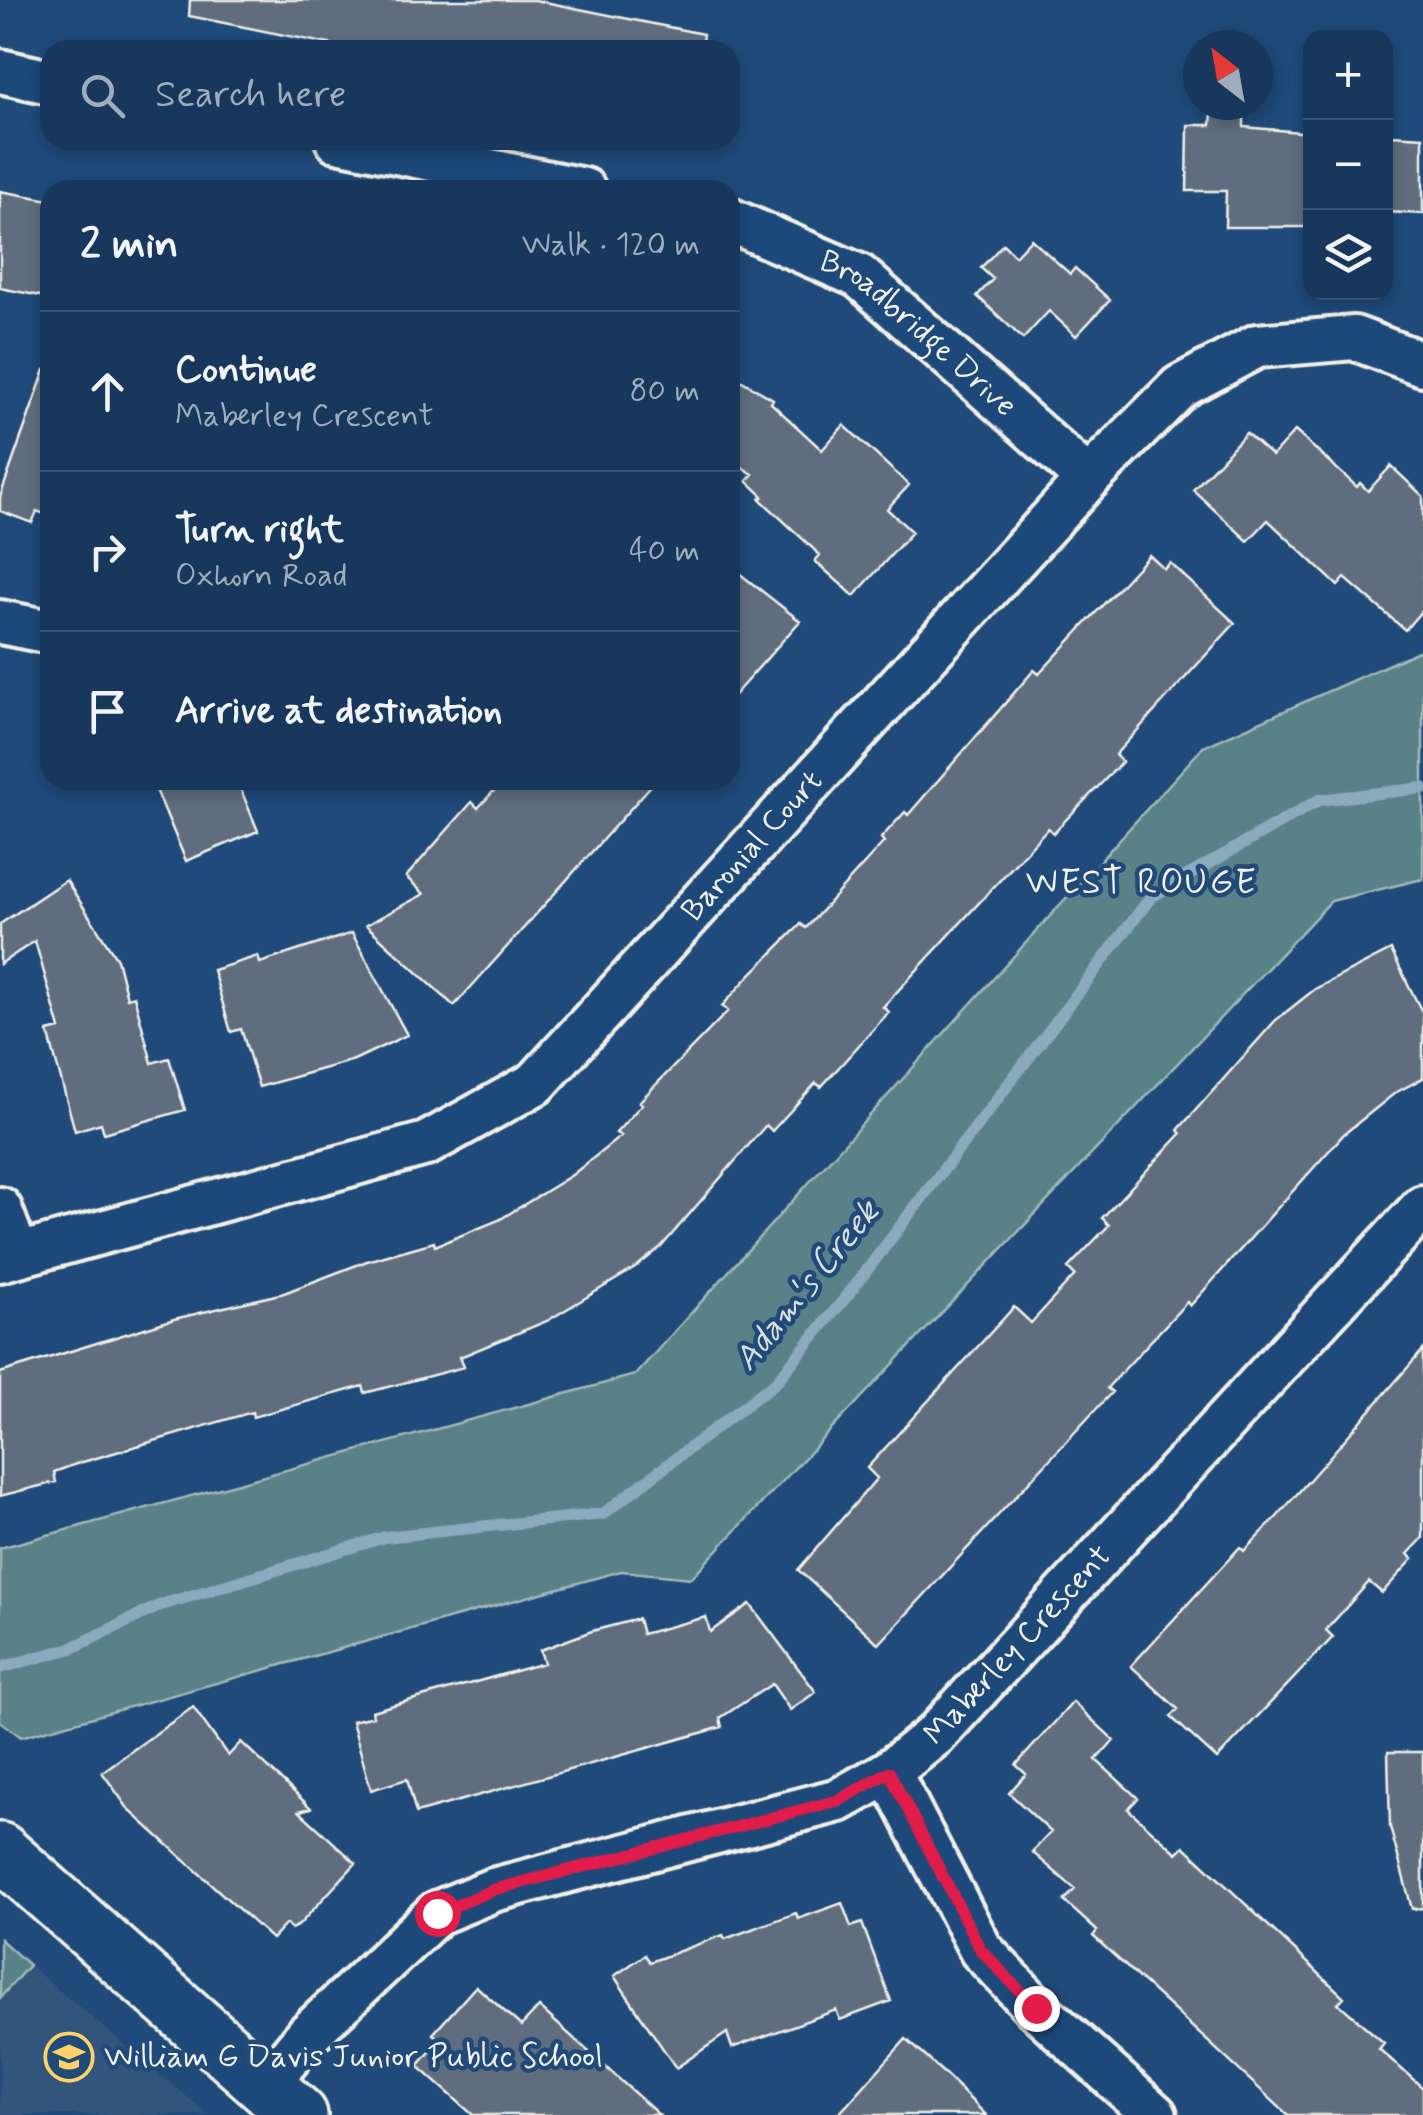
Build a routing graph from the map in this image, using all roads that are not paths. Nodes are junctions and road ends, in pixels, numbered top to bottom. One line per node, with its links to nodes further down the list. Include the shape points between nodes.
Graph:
1 (0, 72): 2 (street)
2 (40, 80)
3 (370, 150): 4 (street)
4 (461, 178)
5 (740, 224): 7 (street, Broadbridge Drive, via 859,276)
6 (1423, 364): 7 (street, Baronial Court, via 1354,338 1257,346 1180,387)
7 (1088, 478): 12 (street, Baronial Court, via 536,1083 426,1144)
8 (0, 622): 9 (street)
9 (40, 630)
10 (1423, 1207): 13 (street, Maberley Crescent, via 935,1734)
11 (0, 1209): 12 (street)
12 (9, 1257)
13 (889, 1772): 15 (street, Maberley Crescent, via 840,1800 493,1890 437,1913 308,2034); 16 (street, via 981,1950)
14 (0, 1851): 15 (street)
15 (283, 2100)
16 (1155, 2115)

